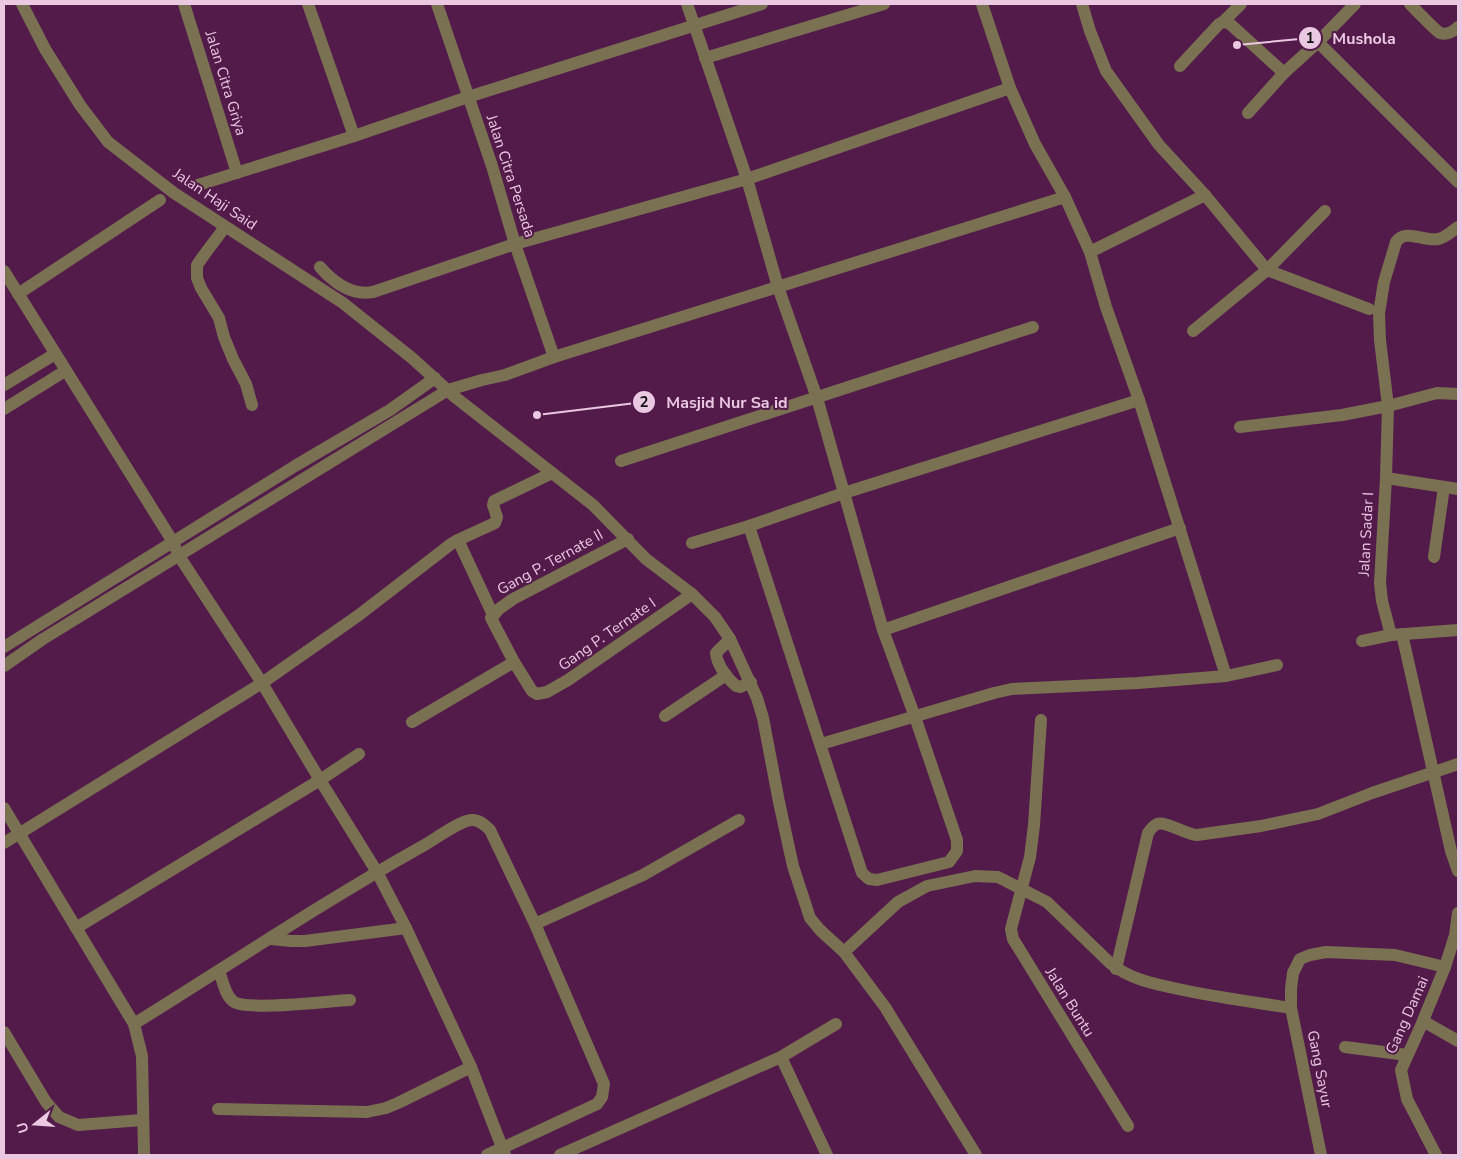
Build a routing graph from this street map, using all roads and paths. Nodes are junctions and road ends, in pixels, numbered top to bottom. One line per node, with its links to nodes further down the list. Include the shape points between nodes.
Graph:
1 (22, 4): 32 (street, Jalan Haji Said, via 45,49 108,142 174,193)
2 (184, 4): 24 (street, Jalan Citra Griya)
3 (308, 4): 23 (street)
4 (437, 4): 21 (street, Jalan Citra Persada)
5 (687, 4): 15 (street)
6 (762, 4): 15 (street)
7 (884, 4): 17 (street)
8 (982, 4): 20 (street)
9 (1082, 4): 28 (street, via 1106,71 1158,144)
10 (1241, 4): 13 (street)
11 (1355, 4): 16 (street)
12 (1410, 4): 14 (street, via 1440,32 1447,33)
13 (1223, 22): 18 (street); 19 (street, via 1229,23)
14 (1458, 27)
15 (695, 28): 17 (street); 21 (street)
16 (1318, 42): 19 (street); 26 (street)
17 (704, 54): 25 (street)
18 (1180, 66)
19 (1284, 73): 22 (street)
20 (1010, 88): 25 (street); 29 (street, via 1035,144)
21 (468, 97): 23 (street); 34 (street, Jalan Citra Persada)
22 (1248, 113)
23 (354, 136): 24 (street)
24 (237, 173): 27 (street)
25 (747, 179): 34 (street); 39 (street)
26 (1458, 182)
27 (198, 185)
28 (1205, 195): 35 (street); 37 (street)
29 (1065, 197): 35 (street); 39 (street)
30 (160, 200): 40 (street)
31 (1325, 211): 37 (street)
32 (226, 227): 47 (street, Jalan Haji Said, via 342,303); 53 (street, via 197,265 197,278 219,318)
33 (1458, 227): 54 (street, via 1436,240 1409,235 1396,242 1379,313)
34 (515, 244): 36 (street, via 365,294 345,289); 45 (street, Jalan Citra Persada)
35 (1090, 252): 52 (street)
36 (320, 267)
37 (1267, 270): 41 (street); 43 (street)
38 (4, 271): 40 (street)
39 (778, 287): 45 (street); 51 (street)
40 (18, 294): 44 (street)
41 (1369, 309)
42 (1033, 327): 51 (street)
43 (1193, 330)
44 (55, 354): 46 (street); 48 (street)
45 (554, 357): 49 (street, via 482,380)
46 (65, 371): 55 (street); 67 (street)
47 (435, 378): 49 (street, Jalan Haji Said); 67 (street, via 390,410)
48 (4, 385)
49 (452, 394): 58 (street, Jalan Haji Said); 69 (street)
50 (1458, 394): 54 (street, via 1437,393)
51 (817, 398): 57 (street); 62 (street)
52 (1139, 400): 62 (street); 64 (street)
53 (252, 405)
54 (1388, 406): 56 (street); 59 (street)
55 (4, 409)
56 (1240, 427)
57 (621, 461)
58 (552, 472): 65 (street, Jalan Haji Said); 66 (street, via 494,502 495,523)
59 (1386, 478): 60 (street, Jalan Sadar I); 75 (street, Jalan Sadar I, via 1380,583 1382,601)
60 (1444, 487): 61 (street, Jalan Sadar I); 70 (street)
61 (1458, 489)
62 (844, 493): 63 (street); 73 (street)
63 (749, 526): 68 (street); 90 (street)
64 (1180, 528): 73 (street); 83 (street)
65 (628, 539): 71 (street, Jalan Haji Said, via 646,559); 72 (street, Gang P. Ternate II, via 513,599)
66 (458, 540): 72 (street); 85 (street)
67 (173, 542): 69 (street); 78 (street)
68 (692, 543)
69 (180, 556): 81 (street); 85 (street)
70 (1434, 557)
71 (692, 594): 76 (street, Jalan Haji Said, via 715,617); 79 (street, Gang P. Ternate I, via 547,692 537,694 532,690)
72 (492, 616): 79 (street)
73 (883, 630): 87 (street)
74 (1458, 630): 75 (street)
75 (1396, 634): 77 (street); 93 (street, Jalan Sadar I)
76 (730, 639): 82 (street, via 716,654); 84 (street, Jalan Haji Said)
77 (1362, 641)
78 (4, 647)
79 (514, 662): 89 (street)
80 (1277, 665): 83 (street)
81 (4, 666)
82 (726, 675): 84 (street, via 736,686); 86 (street)
83 (1226, 676): 87 (street, via 1012,689)
84 (750, 682): 108 (street, Jalan Haji Said, via 764,718 793,866 810,918)
85 (262, 683): 94 (street); 97 (street)
86 (665, 716)
87 (915, 717): 90 (street); 90 (street, via 957,840 957,851 949,862 877,880 862,873)
88 (1041, 720): 101 (street, Jalan Buntu, via 1034,825)
89 (412, 722)
90 (821, 744)
91 (359, 754): 94 (street)
92 (1458, 764): 93 (street)
93 (1433, 772): 99 (street); 110 (street, via 1318,814 1261,826 1191,835 1162,823 1154,825 1148,833)
94 (320, 780): 100 (street); 105 (street)
95 (4, 808): 97 (street)
96 (739, 820): 103 (street, via 643,876)
97 (19, 833): 98 (street); 105 (street)
98 (4, 843)
99 (1458, 871)
100 (377, 872): 103 (street, via 462,822 472,819 482,822 490,830); 106 (street); 107 (street)
101 (1022, 888): 108 (street, via 998,877 975,876 927,886 898,902); 110 (street, via 1047,902); 125 (street, Jalan Buntu, via 1011,929 1013,939)
102 (1458, 912): 104 (street, Gang Damai)
103 (534, 924): 126 (street, via 604,1084 597,1104)
104 (1457, 926): 109 (street, Gang Damai)
105 (76, 928): 115 (street)
106 (406, 928): 107 (street, via 305,940); 122 (street)
107 (271, 938): 111 (street)
108 (844, 952): 131 (street, Jalan Haji Said, via 885,1007)
109 (1445, 967): 113 (street, Gang Sayur, via 1395,955 1310,954 1300,959 1293,973); 114 (street, Gang Damai)
110 (1116, 969): 113 (street, via 1162,986)
111 (219, 971): 112 (street, via 228,997 243,1005); 115 (street)
112 (350, 1000)
113 (1291, 1008): 132 (street, Gang Sayur)
114 (1423, 1021): 118 (street); 120 (street, Gang Damai)
115 (134, 1024): 124 (street, via 142,1056)
116 (836, 1024): 121 (street)
117 (4, 1032): 124 (street, via 46,1102 59,1117 78,1125)
118 (1458, 1041)
119 (1345, 1047): 120 (street)
120 (1407, 1055): 133 (street, Gang Damai, via 1401,1070 1407,1098)
121 (780, 1057): 129 (street); 130 (street)
122 (471, 1067): 123 (street, via 398,1103 367,1112); 126 (street)
123 (218, 1109)
124 (142, 1120): 127 (street)
125 (1128, 1126)
126 (503, 1152): 128 (street)
127 (144, 1154)
128 (487, 1155)
129 (560, 1155)
130 (827, 1155)
131 (976, 1155)
132 (1320, 1155)
133 (1436, 1155)

